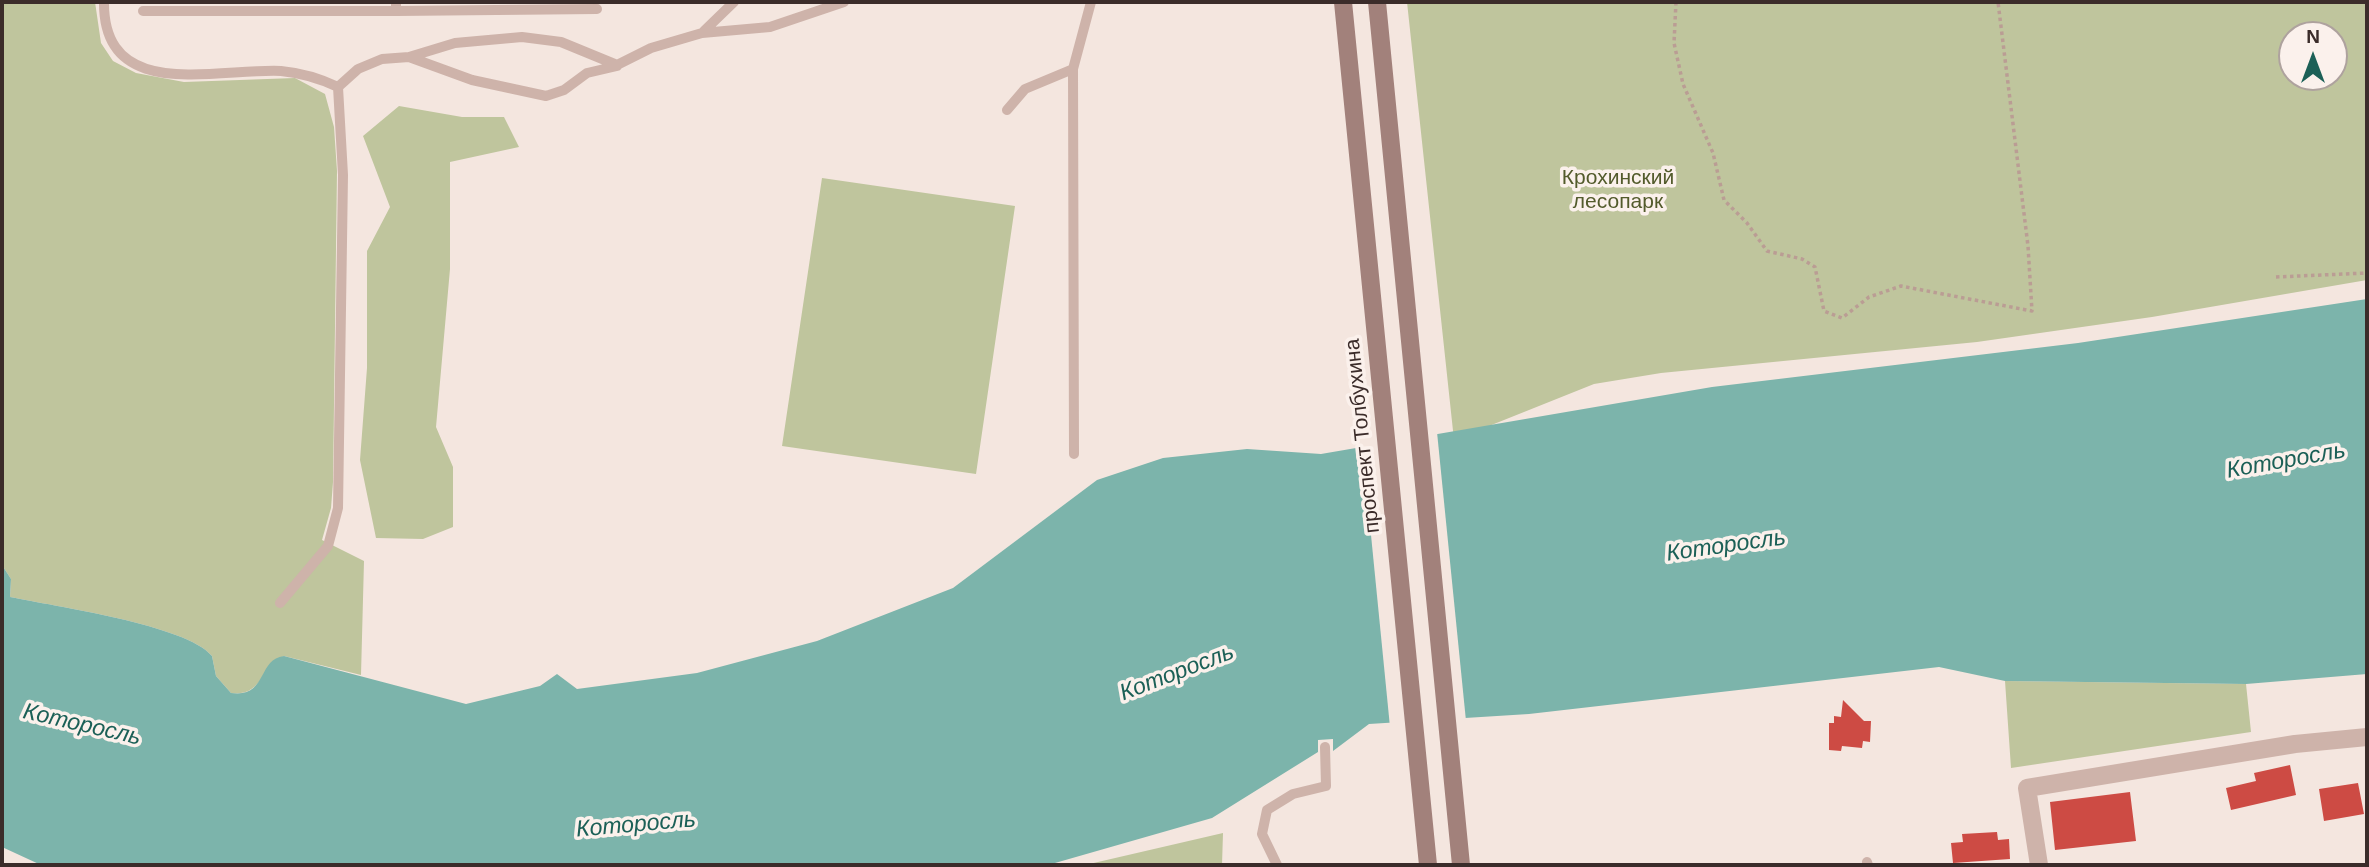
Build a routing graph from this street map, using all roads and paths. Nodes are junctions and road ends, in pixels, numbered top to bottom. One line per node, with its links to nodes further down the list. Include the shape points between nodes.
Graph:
1 (104, 2): 16 (lane, via 109,40 125,60 139,66 206,76 300,73)
2 (734, 2): 12 (lane)
3 (844, 2): 12 (lane, via 770,27)
4 (1091, 2): 15 (lane)
5 (1343, 2): 25 (main road, проспект Толбухина)
6 (1377, 2): 26 (main road)
7 (1676, 2): 8 (path, via 1674,43 1683,84 1713,153 1724,200 1767,251 1815,267 1824,311 1842,318 1869,297 1901,286 2032,311)
8 (1998, 2)
9 (396, 6): 10 (lane); 11 (lane)
10 (597, 9)
11 (143, 11)
12 (702, 33): 14 (lane, via 651,48)
13 (409, 57): 14 (lane, via 454,43 537,38); 14 (lane, via 472,80 546,96 587,74); 16 (lane, via 358,69)
14 (617, 65)
15 (1073, 69): 17 (lane, via 1025,89); 20 (lane)
16 (338, 86): 21 (lane, via 343,175 338,508 328,546)
17 (1007, 110)
18 (2367, 273): 19 (path)
19 (2276, 277)
20 (1074, 454)
21 (280, 603)
22 (2367, 737): 27 (street, via 2295,744 2027,788)
23 (1325, 747): 24 (lane, via 1325,786 1293,794 1267,810 1262,834)
24 (1277, 865)
25 (1428, 865)
26 (1461, 865)
27 (2039, 865)

